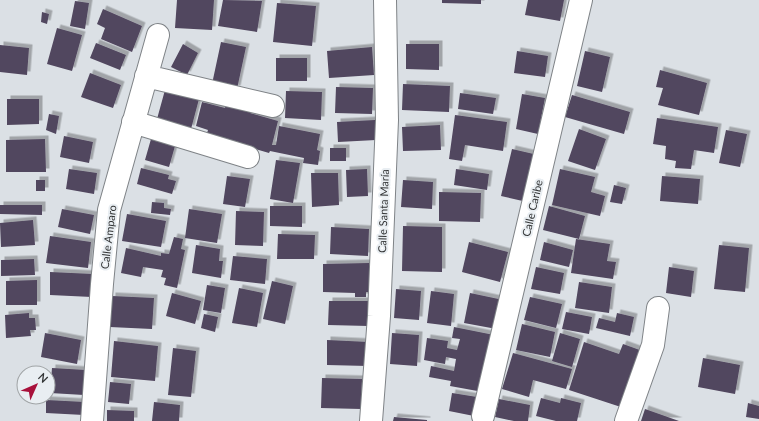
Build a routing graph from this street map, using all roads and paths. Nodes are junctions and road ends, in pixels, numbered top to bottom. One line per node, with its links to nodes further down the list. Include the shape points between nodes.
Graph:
1 (385, 0): 11 (street, Calle Santa María, via 387,120 379,316)
2 (582, 0): 9 (street, Calle Caribe)
3 (158, 35): 4 (street, Calle Amparo)
4 (146, 76): 5 (street); 6 (street, Calle Amparo)
5 (273, 106)
6 (133, 122): 7 (street); 10 (street, Calle Amparo, via 109,210)
7 (248, 157)
8 (658, 308): 12 (street, via 653,345)
9 (483, 416)
10 (92, 421)
11 (371, 421)
12 (626, 421)

